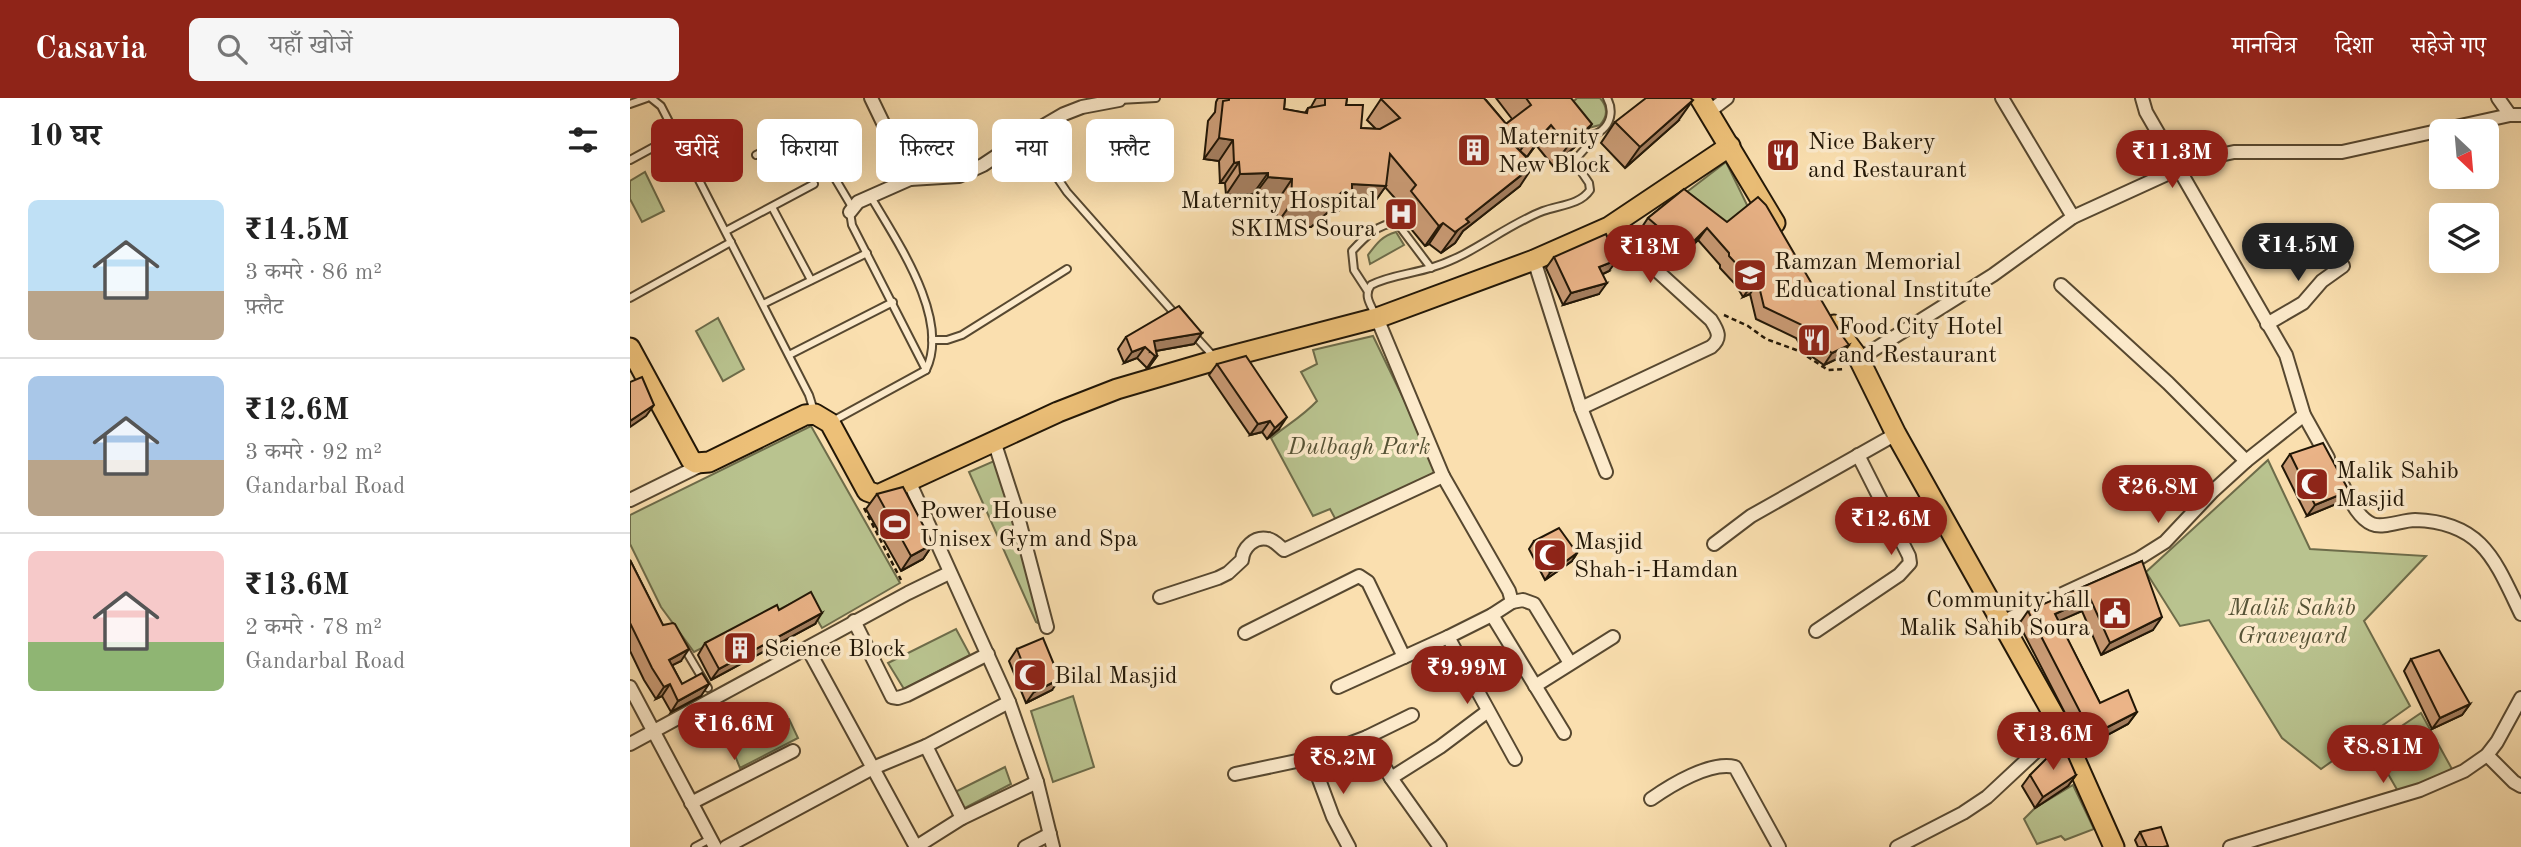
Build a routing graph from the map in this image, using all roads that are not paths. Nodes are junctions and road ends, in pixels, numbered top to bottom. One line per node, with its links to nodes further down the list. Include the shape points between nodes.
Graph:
1 (649, 98): 10 (lane); 13 (lane, via 661,106)
2 (871, 98): 14 (street)
3 (1156, 98): 9 (lane)
4 (1607, 98): 17 (lane, via 1609,123)
5 (1727, 98): 11 (street)
6 (2002, 98): 30 (street)
7 (2141, 98): 22 (street)
8 (2498, 98): 12 (street)
9 (1118, 99): 15 (street, via 1082,107)
10 (630, 104)
11 (1705, 104): 18 (main road)
12 (2515, 115): 22 (street, via 2342,152 2234,152)
13 (668, 119)
14 (881, 119)
15 (1059, 119)
16 (1569, 127): 17 (lane)
17 (1590, 136): 38 (lane, via 1574,162 1589,183 1586,197 1540,212 1477,249)
18 (1730, 146): 31 (main road); 34 (main road)
19 (651, 149): 21 (lane)
20 (756, 155): 29 (lane, via 797,135 809,139)
21 (630, 160)
22 (2178, 169): 30 (street); 49 (street)
23 (700, 182): 32 (lane)
24 (904, 182): 27 (street)
25 (1060, 182): 48 (lane)
26 (814, 184): 28 (lane)
27 (871, 197): 29 (street); 51 (lane, via 916,276 928,309)
28 (772, 207): 32 (lane); 40 (lane)
29 (851, 210): 35 (lane, via 852,225)
30 (2073, 217): 54 (street, via 1993,275)
31 (1609, 227): 36 (main road); 57 (street, via 1712,320 1719,336 1711,347)
32 (726, 231): 33 (lane)
33 (731, 242): 43 (lane); 46 (lane)
34 (1787, 243)
35 (867, 253): 40 (lane); 44 (lane)
36 (1534, 260): 47 (main road); 57 (street)
37 (2343, 266): 49 (street, via 2303,303)
38 (1431, 268): 42 (lane, via 1379,281); 42 (lane, via 1396,223 1388,223 1352,251 1354,270)
39 (1067, 269): 51 (lane, via 962,335)
40 (811, 280): 46 (lane)
41 (2061, 285): 63 (street)
42 (1367, 290): 47 (lane)
43 (630, 298)
44 (893, 302): 53 (lane); 56 (lane)
45 (1822, 303): 54 (main road)
46 (762, 304): 53 (lane)
47 (1377, 318): 55 (main road); 66 (street)
48 (1181, 320)
49 (2267, 324): 58 (street, via 2286,355)
50 (1190, 330): 55 (lane)
51 (932, 340): 56 (lane)
52 (630, 348): 64 (main road, via 691,460)
53 (789, 355): 59 (lane)
54 (1859, 359): 60 (main road)
55 (1216, 360): 61 (main road, via 1117,388)
56 (926, 370): 59 (lane)
57 (1581, 408): 65 (street)
58 (2304, 415): 63 (street); 73 (street, via 2365,519 2377,525 2430,521 2471,534 2497,565)
59 (822, 418): 64 (main road, via 805,415); 67 (main road, via 867,491 882,494)
60 (1896, 434): 62 (street); 76 (main road)
61 (994, 441): 67 (main road); 77 (street)
62 (1858, 455): 69 (street, via 1751,516); 78 (street, via 1910,564)
63 (2246, 461): 76 (street, via 2165,542)
64 (703, 464): 68 (street)
65 (1606, 472)
66 (1443, 476): 71 (street, via 1290,548 1284,550 1265,538 1256,540 1228,573); 72 (street)
67 (909, 481): 70 (street)
68 (630, 500)
69 (1714, 544)
70 (949, 573): 75 (street); 84 (street)
71 (1160, 597)
72 (1512, 602): 74 (street); 86 (street, via 1534,604)
73 (2521, 614)
74 (1492, 615): 80 (street); 87 (street)
75 (854, 621): 83 (street); 84 (street, via 892,697 906,695)
76 (2002, 622): 95 (main road)
77 (1048, 626)
78 (1816, 631)
79 (1245, 633): 85 (street, via 1359,576 1368,582)
80 (1448, 637): 85 (street); 93 (street)
81 (1613, 637): 86 (street)
82 (677, 639): 90 (lane)
83 (808, 649): 96 (street); 105 (street)
84 (988, 654): 92 (street)
85 (1404, 657): 89 (street)
86 (1570, 663): 87 (street)
87 (1535, 686): 97 (street)
88 (630, 687): 96 (street)
89 (1338, 687)
90 (708, 688)
91 (2521, 698): 102 (street)
92 (1009, 702): 100 (street); 108 (street)
93 (1488, 711): 104 (street); 107 (street)
94 (1412, 715): 98 (street)
95 (2061, 728): 122 (street, via 1987,797); 123 (main road)
96 (655, 731): 99 (street); 111 (street)
97 (1564, 733)
98 (1367, 737): 103 (street); 107 (street)
99 (630, 744)
100 (926, 746): 105 (street); 112 (street)
101 (793, 751): 111 (street)
102 (2487, 755): 109 (street); 124 (street, via 2464,771 2420,790)
103 (1311, 758): 106 (street); 119 (street, via 1332,817)
104 (1515, 759)
105 (873, 768): 116 (street); 117 (street)
106 (1236, 774)
107 (1391, 778): 120 (street)
108 (1037, 782): 112 (street); 113 (street)
109 (2521, 786)
110 (1651, 799): 121 (street, via 1682,779 1721,766 1735,767)
111 (691, 803): 114 (street)
112 (961, 818): 117 (street)
113 (1051, 841): 118 (street)
114 (713, 843): 115 (lane)
115 (695, 847)
116 (726, 847)
117 (916, 847)
118 (1025, 847)
119 (1349, 847)
120 (1440, 847)
121 (1779, 847)
122 (1897, 847)
123 (2114, 847)
124 (2230, 847)

